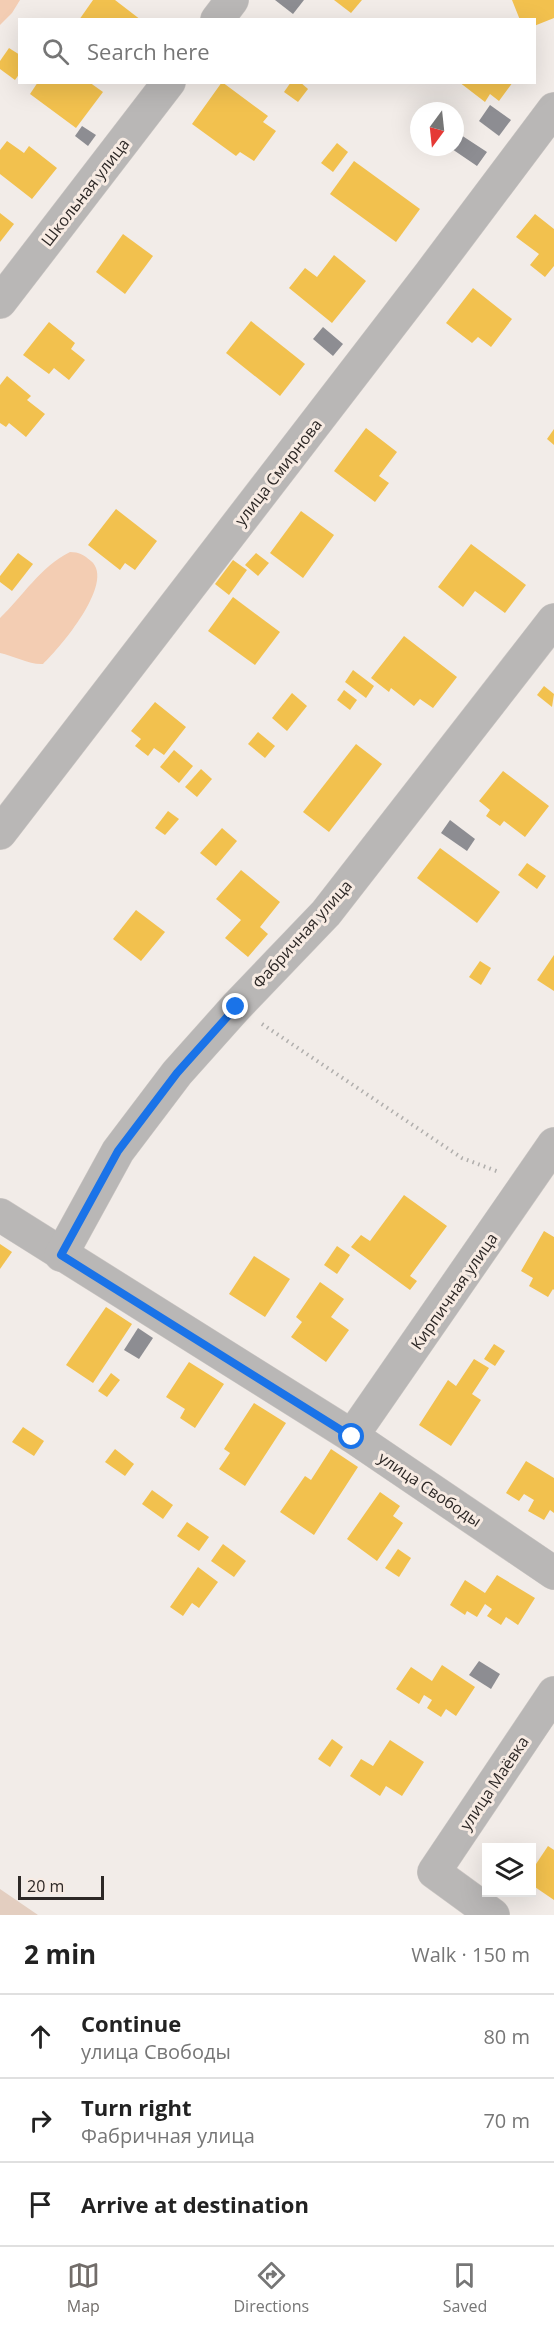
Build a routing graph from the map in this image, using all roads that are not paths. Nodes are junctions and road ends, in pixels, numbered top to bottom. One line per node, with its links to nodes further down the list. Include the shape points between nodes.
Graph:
1 (232, 0): 2 (street)
2 (218, 18)
3 (167, 84): 5 (street, Школьная улица)
4 (554, 109): 7 (street, улица Смирнова)
5 (0, 302)
6 (554, 620): 10 (street, Фабричная улица, via 326,913 177,1073 118,1151)
7 (0, 833)
8 (554, 1144): 11 (street, Кирпичная улица)
9 (0, 1215): 10 (street, улица Свободы)
10 (61, 1255): 11 (street, улица Свободы)
11 (352, 1437): 12 (street, улица Свободы)
12 (554, 1573)
13 (554, 1693): 14 (street, улица Маёвка, via 434,1872)
14 (493, 1915)

